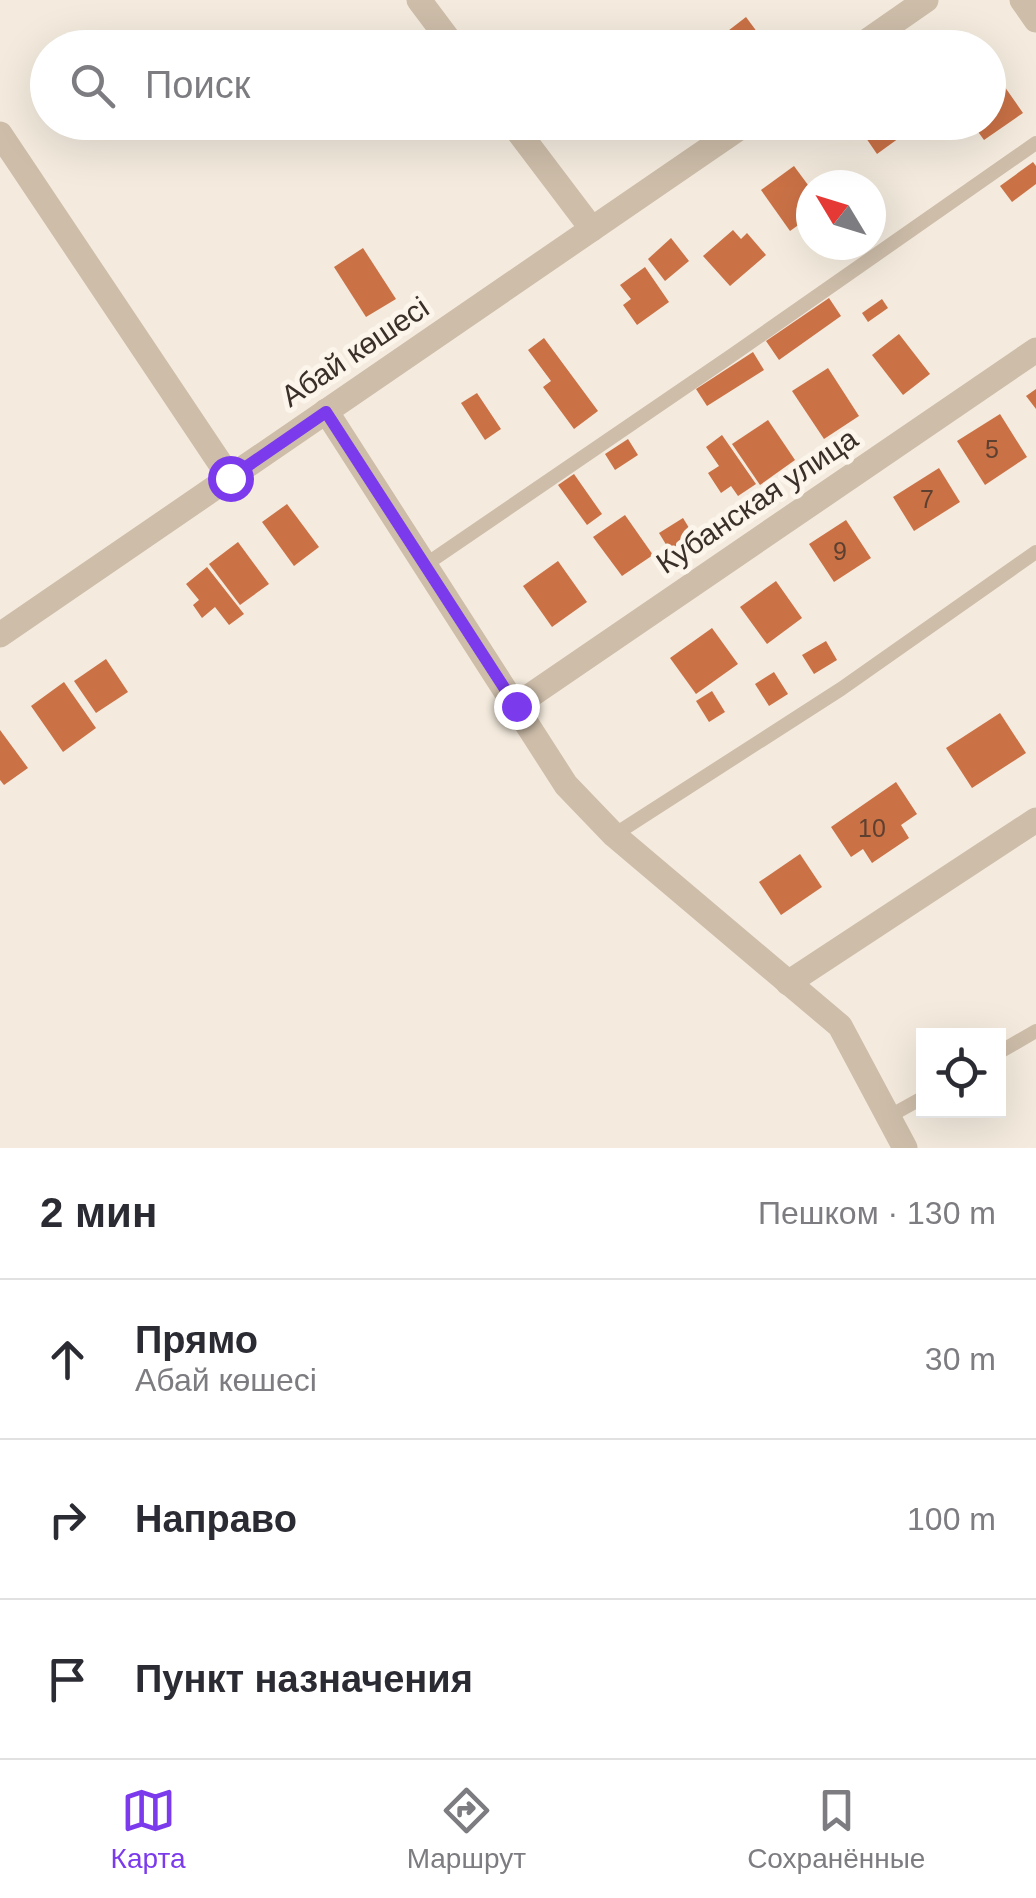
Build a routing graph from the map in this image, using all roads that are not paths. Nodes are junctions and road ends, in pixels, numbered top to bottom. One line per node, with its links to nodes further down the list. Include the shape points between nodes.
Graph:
1 (419, 0): 5 (street)
2 (926, 0): 6 (street)
3 (1022, 0): 4 (street)
4 (1036, 20)
5 (442, 30)
6 (883, 30)
7 (0, 134): 14 (street)
8 (525, 140): 11 (street)
9 (722, 140): 11 (street, Абай көшесі)
10 (1036, 143): 16 (lane)
11 (592, 229): 13 (street, Абай көшесі)
12 (1036, 350): 18 (street, Кубанская улица)
13 (326, 412): 14 (street, Абай көшесі); 16 (street)
14 (230, 478): 17 (street, Абай көшесі)
15 (1036, 552): 20 (lane, via 841,689)
16 (425, 565): 18 (street)
17 (0, 635)
18 (516, 706): 20 (street, via 566,785)
19 (1036, 820): 21 (street)
20 (614, 835): 21 (street)
21 (788, 983): 25 (street, via 840,1026)
22 (1036, 1031): 23 (lane)
23 (1006, 1048)
24 (916, 1101): 25 (lane)
25 (888, 1117): 26 (street)
26 (905, 1148)

